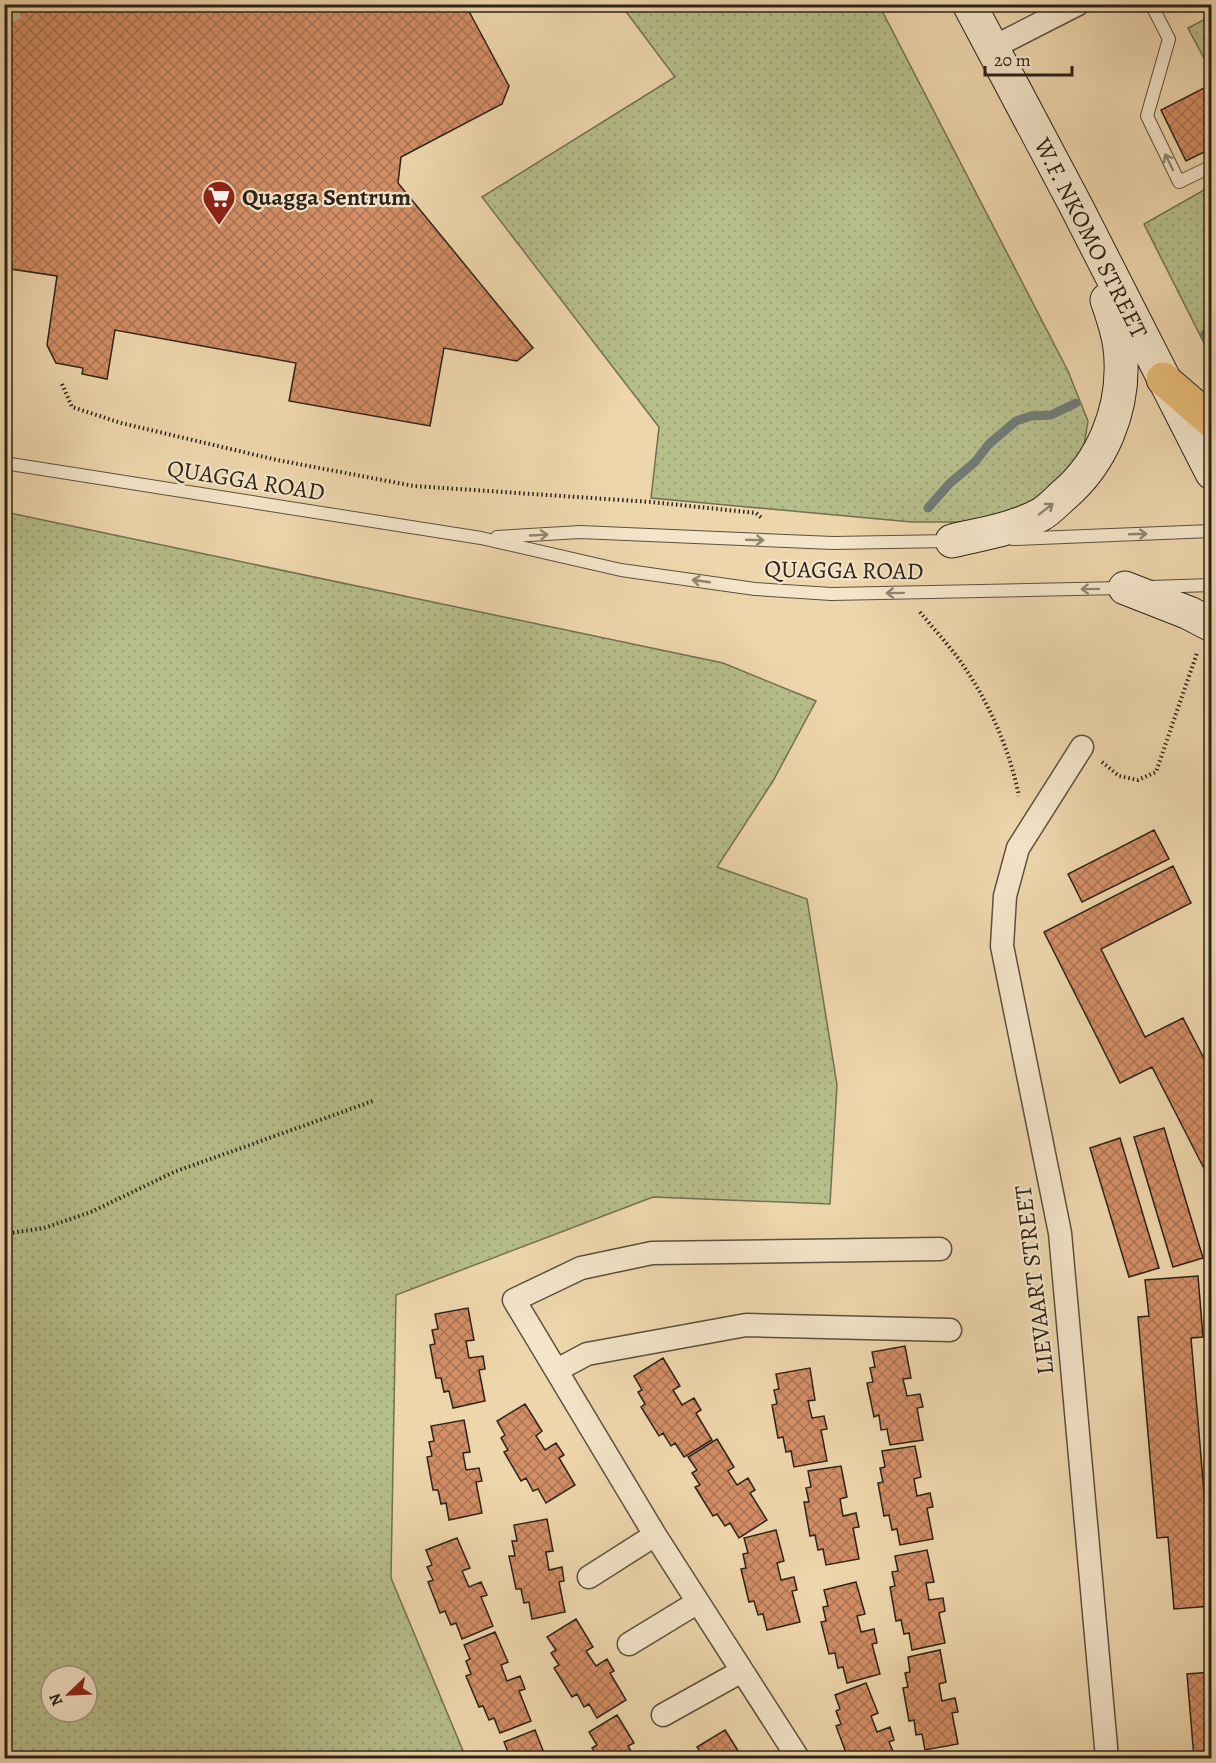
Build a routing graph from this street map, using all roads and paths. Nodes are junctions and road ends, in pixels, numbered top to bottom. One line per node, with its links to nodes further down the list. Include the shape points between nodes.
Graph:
1 (969, 4): 4 (main road, W.F. NKOMO STREET)
2 (1078, 4): 4 (street)
3 (1151, 4): 5 (lane, one-way to 3, via 1179,182 1147,116 1169,39)
4 (992, 48): 6 (main road, W.F. NKOMO STREET)
5 (1212, 166)
6 (1076, 206): 7 (main road, W.F. NKOMO STREET); 14 (main road, one-way to 6, via 1008,528 1042,514 1094,463 1108,432 1120,397 1122,361 1116,326)
7 (1163, 379): 9 (main road); 11 (main road, W.F. NKOMO STREET)
8 (62, 384): 15 (path, via 72,407 121,423 277,460 414,486 756,513)
9 (1212, 421)
10 (4, 463): 13 (lane, QUAGGA ROAD)
11 (1212, 473)
12 (1212, 531): 14 (lane, QUAGGA ROAD, one-way to 12)
13 (481, 538): 15 (lane, QUAGGA ROAD, one-way to 15, via 580,532); 18 (lane, QUAGGA ROAD, one-way to 13, via 755,589 621,570)
14 (952, 541): 15 (lane, QUAGGA ROAD)
15 (788, 542)
16 (1212, 585): 17 (lane, QUAGGA ROAD)
17 (1125, 588): 18 (lane, QUAGGA ROAD, one-way to 18); 19 (main road)
18 (904, 593): 21 (path, via 958,658 986,703 1019,795)
19 (1209, 624): 20 (path, via 1156,772 1138,780 1119,776)
20 (1082, 747): 21 (street, LIEVAART STREET)
21 (1018, 848): 34 (street, LIEVAART STREET, via 1005,896 1002,946 1060,1233)
22 (374, 1101): 23 (path, via 174,1172 91,1212 44,1228)
23 (4, 1234)
24 (940, 1249): 26 (street, via 652,1253 581,1268 514,1300)
25 (950, 1330): 26 (street, via 746,1325 587,1354)
26 (556, 1370): 27 (street)
27 (656, 1535): 28 (street); 29 (street)
28 (589, 1577)
29 (698, 1602): 30 (street); 31 (street)
30 (629, 1644)
31 (742, 1671): 32 (street); 33 (street)
32 (663, 1715)
33 (798, 1758)
34 (1107, 1758)

